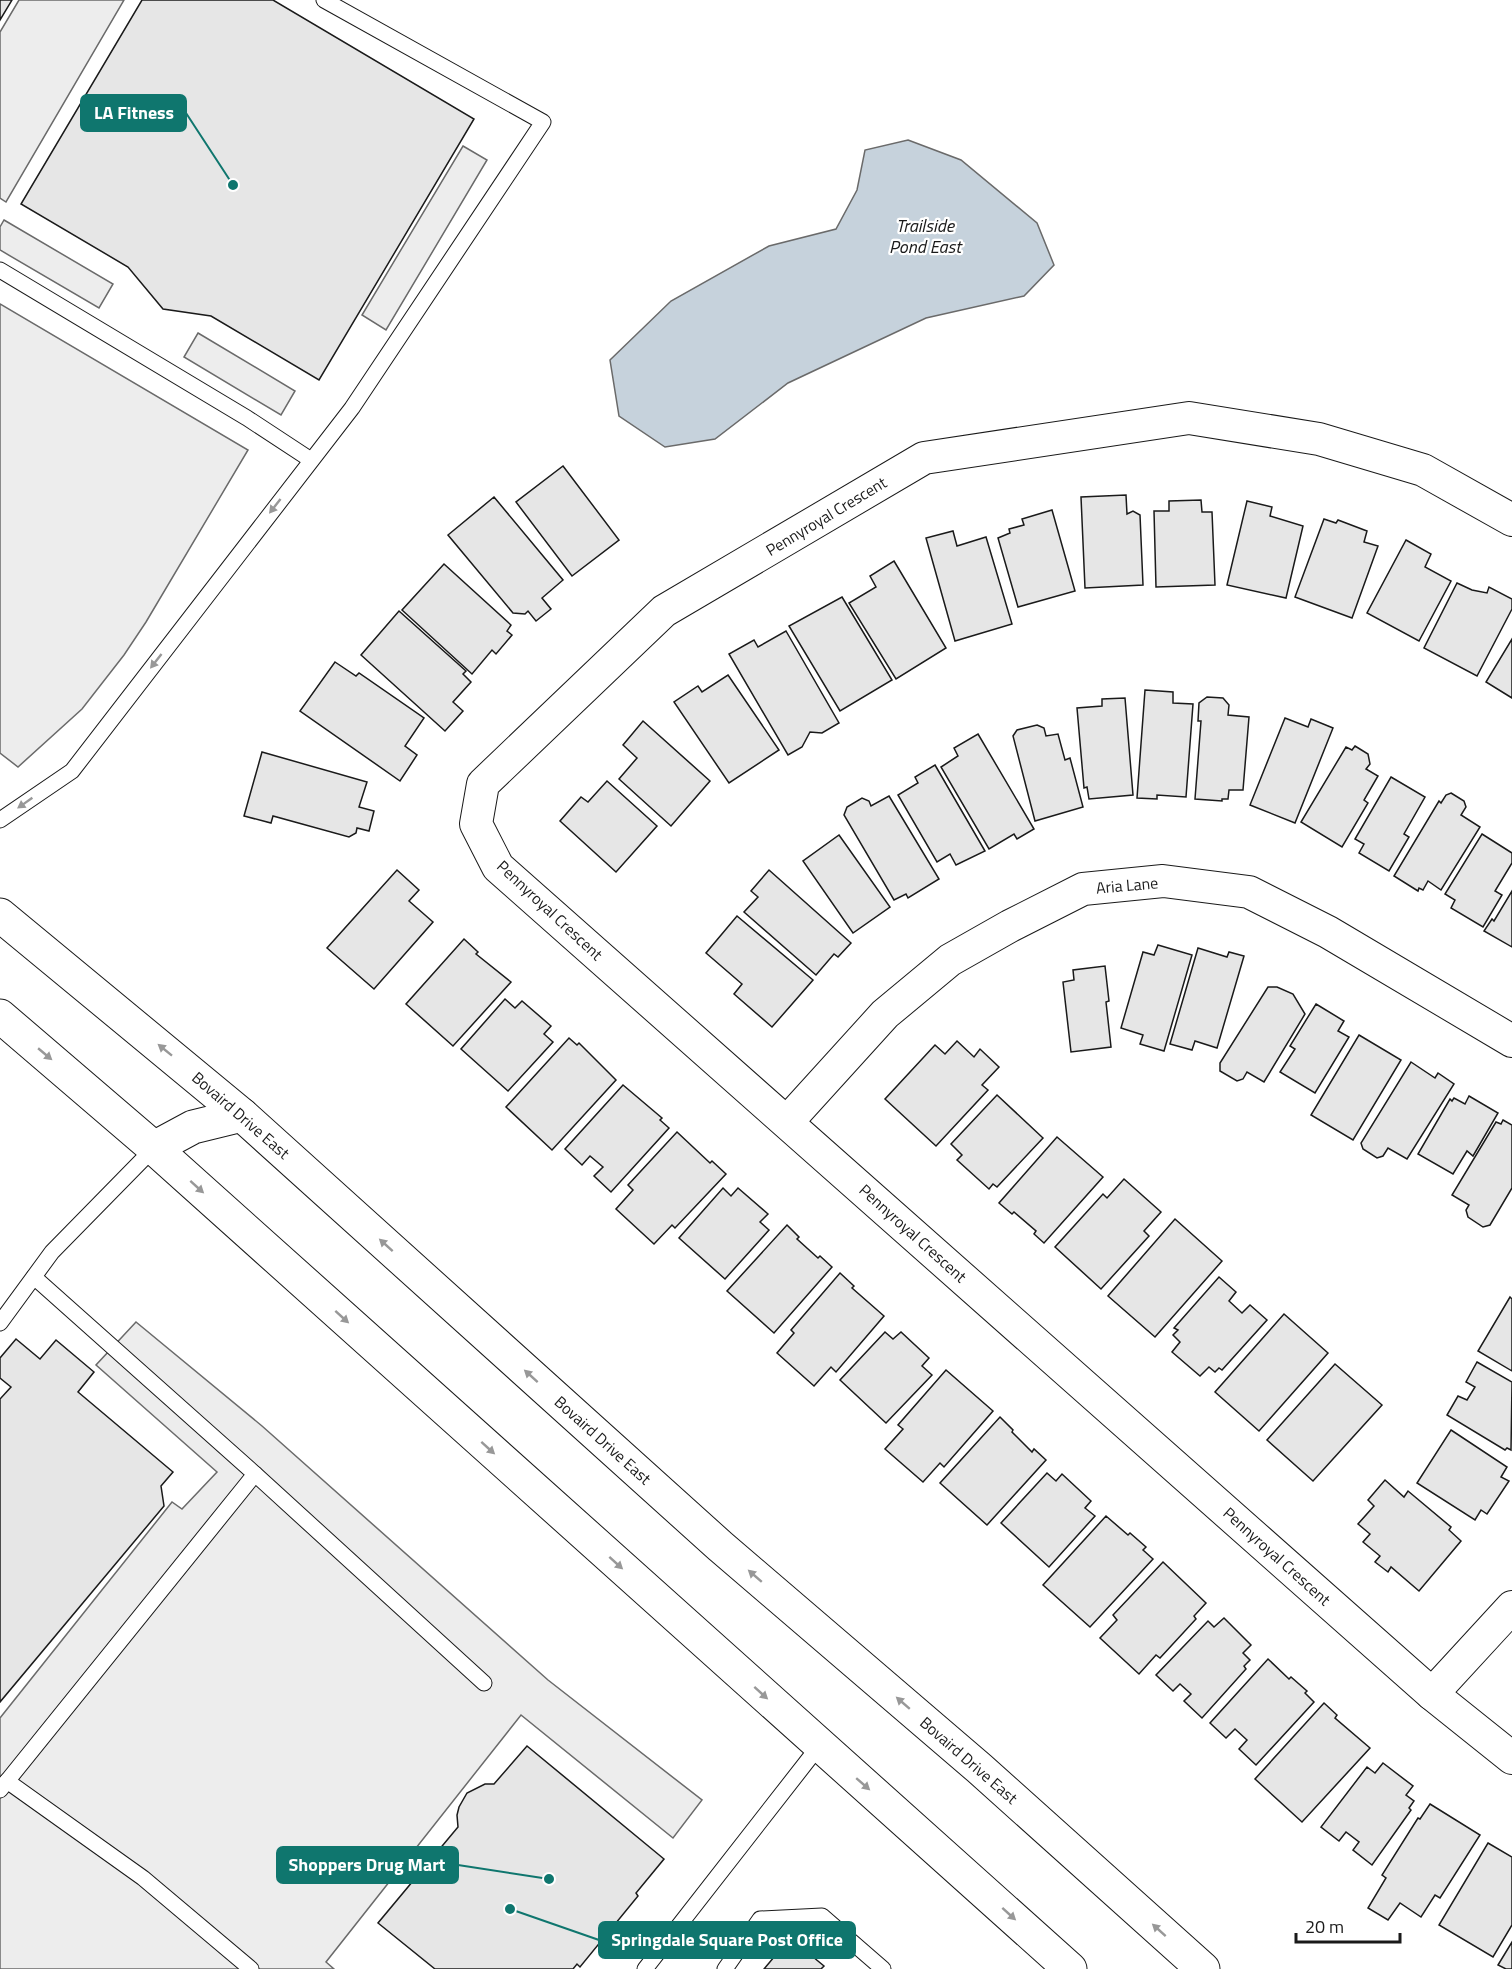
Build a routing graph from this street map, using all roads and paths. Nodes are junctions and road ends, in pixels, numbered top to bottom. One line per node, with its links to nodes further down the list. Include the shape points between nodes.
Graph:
1 (324, 0): 3 (lane, via 543,122 352,408)
2 (0, 270): 3 (lane)
3 (311, 460): 5 (lane, one-way to 5, via 72,771)
4 (1512, 520): 10 (street, Pennyroyal Crescent, via 1423,470 1319,439 1190,418 924,458 664,611 483,784 476,824 498,867)
5 (0, 820)
6 (0, 915): 9 (main road, Bovaird Drive East, one-way to 6)
7 (0, 1016): 11 (main road, one-way to 11)
8 (1512, 1041): 10 (street, Aria Lane, via 1328,932 1249,892 1163,881 1083,889 950,960 885,1014)
9 (242, 1115): 11 (main road, via 193,1127); 26 (main road, Bovaird Drive East, one-way to 9, via 979,1768 720,1546)
10 (787, 1122): 17 (street, Pennyroyal Crescent)
11 (154, 1148): 12 (lane, via 52,1252); 18 (main road, one-way to 18)
12 (34, 1277): 13 (lane); 14 (lane)
13 (0, 1323)
14 (255, 1474): 16 (lane); 20 (lane)
15 (1512, 1607): 17 (street)
16 (484, 1683)
17 (1432, 1694): 19 (street, Pennyroyal Crescent)
18 (819, 1746): 22 (lane); 25 (main road, one-way to 25)
19 (1512, 1758)
20 (4, 1786): 21 (lane, via 143,1878)
21 (251, 1969)
22 (645, 1969)
23 (725, 1969): 24 (lane, via 760,1919 822,1916)
24 (883, 1969)
25 (1070, 1969)
26 (1203, 1969)

